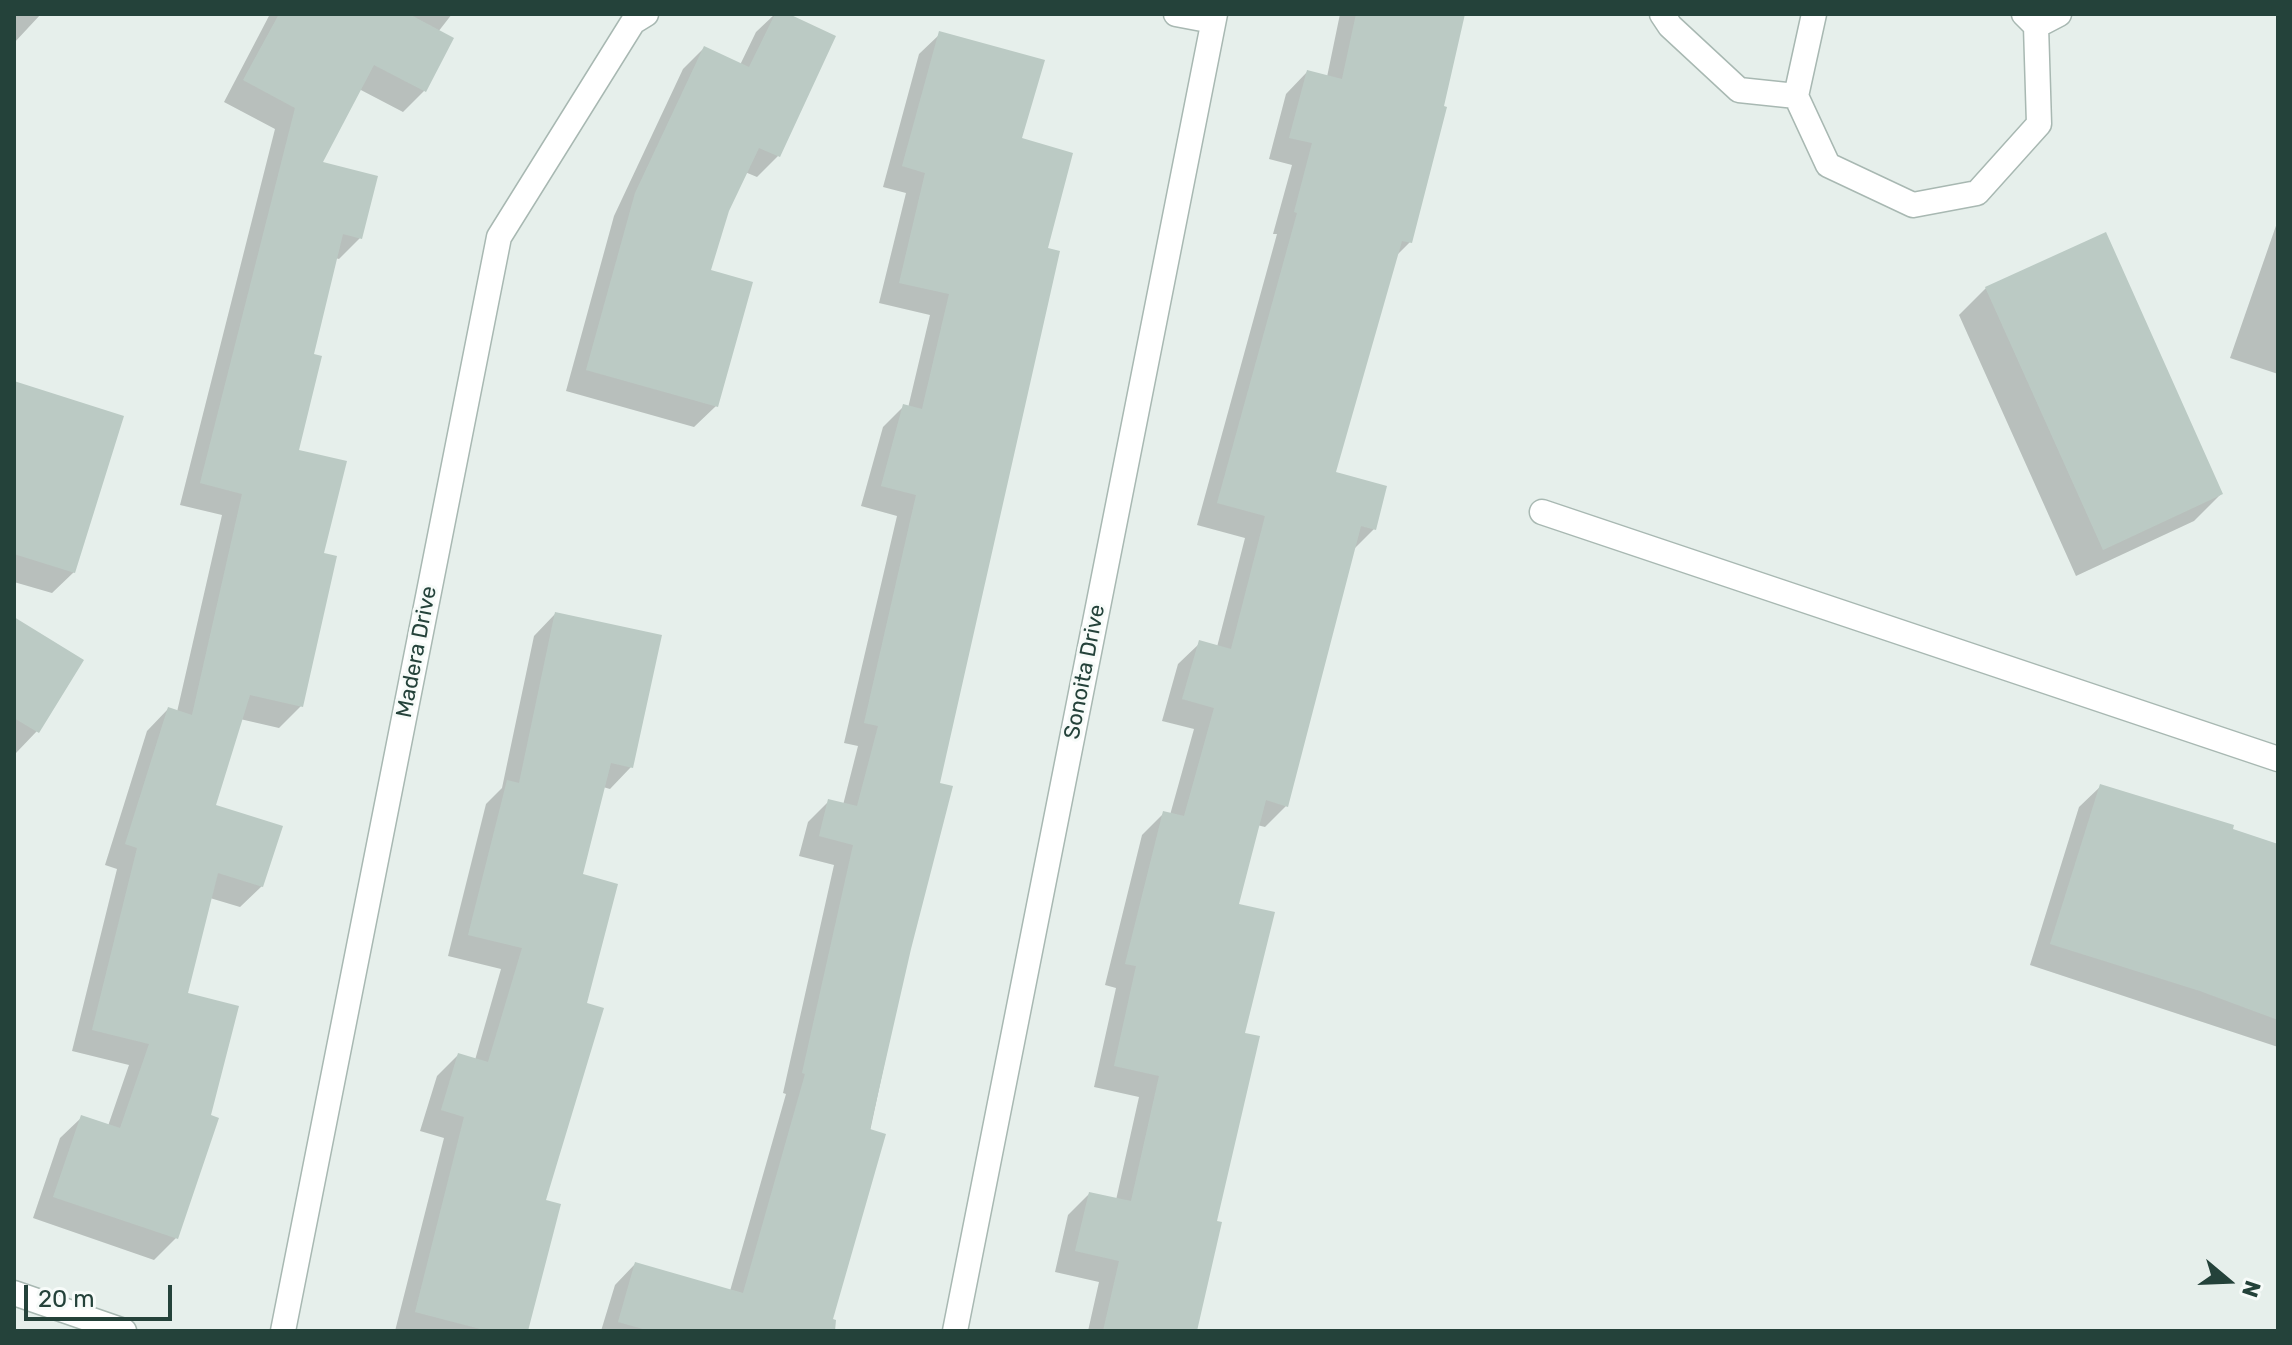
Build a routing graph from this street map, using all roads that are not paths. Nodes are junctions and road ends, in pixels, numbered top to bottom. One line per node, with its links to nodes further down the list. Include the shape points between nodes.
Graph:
1 (646, 14): 13 (street, Madera Drive, via 633,22 499,237)
2 (1176, 14): 6 (street)
3 (1662, 14): 8 (street, via 1739,90)
4 (1814, 14): 8 (street)
5 (2059, 14): 7 (street)
6 (1214, 17): 14 (street, Sonoita Drive)
7 (2030, 20): 8 (street, via 2039,124 1977,193 1913,205 1828,165)
8 (1796, 96)
9 (1542, 512): 10 (street)
10 (2278, 759)
11 (14, 1293): 12 (street)
12 (124, 1331)
13 (283, 1331)
14 (955, 1331)

